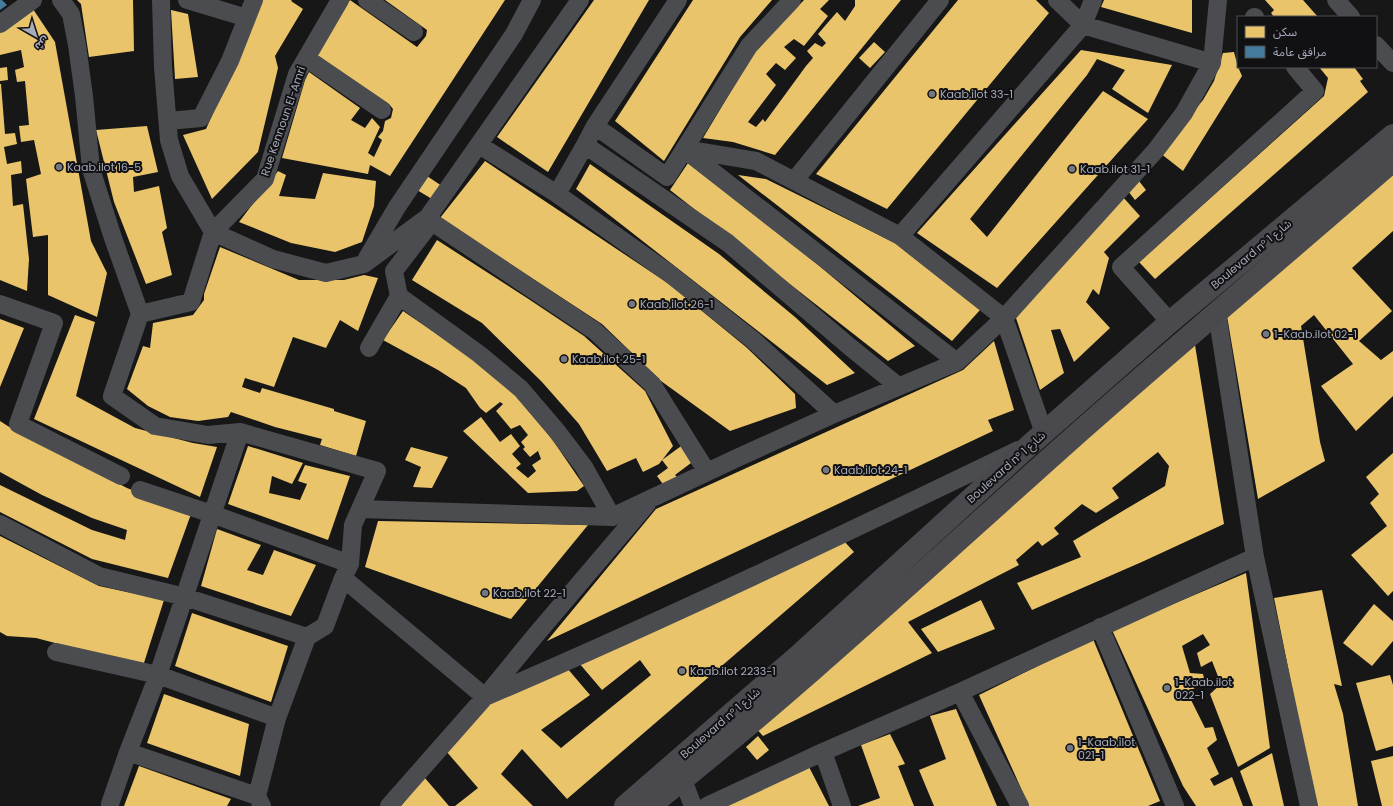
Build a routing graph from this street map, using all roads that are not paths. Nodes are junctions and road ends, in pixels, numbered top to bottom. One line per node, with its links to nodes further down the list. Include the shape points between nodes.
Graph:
1 (33, 0): 19 (street)
2 (61, 0): 44 (street, via 71,14 77,45 91,170)
3 (161, 0): 28 (street, via 162,66)
4 (187, 0): 18 (street)
5 (254, 0): 18 (street)
6 (340, 0): 23 (street, Rue Kennoun El-Amri)
7 (367, 0): 21 (street)
8 (532, 0): 40 (street, via 514,34 397,207)
9 (580, 0): 31 (street)
10 (678, 0): 29 (street)
11 (792, 0): 33 (street, via 749,46)
12 (940, 0): 35 (street)
13 (1057, 0): 20 (street)
14 (1093, 0): 20 (street)
15 (1218, 0): 24 (street)
16 (1336, 0): 17 (street)
17 (1350, 16)
18 (247, 18): 28 (street, via 230,61 200,118)
19 (0, 24)
20 (1083, 25): 24 (street); 39 (street)
21 (414, 32)
22 (1377, 46): 25 (street)
23 (306, 58): 27 (street); 38 (street, Rue Kennoun El-Amri, via 297,74 265,179)
24 (1212, 63): 45 (street, via 1184,113 1156,150)
25 (1393, 63)
26 (1296, 68): 46 (street, via 1315,91 1121,267)
27 (382, 110)
28 (168, 121): 38 (street, via 169,140 180,176)
29 (595, 126): 32 (street); 33 (street, via 667,176)
30 (1393, 135): 46 (main road, Boulevard n° شارع 1)
31 (479, 145): 36 (street); 37 (street)
32 (585, 145): 36 (street); 49 (street, via 728,243)
33 (684, 149): 35 (street, via 756,161); 48 (street)
34 (1393, 161): 43 (main road, Boulevard n° شارع 1)
35 (794, 181): 39 (street)
36 (557, 194): 50 (street, via 670,274 753,340)
37 (430, 220): 40 (street); 41 (street, via 394,271); 53 (street, via 600,336 652,384)
38 (213, 232): 40 (street, via 273,259 326,273); 44 (street, via 191,302)
39 (900, 236): 45 (street)
40 (364, 264)
41 (399, 296): 47 (street); 59 (street, via 521,388 584,467)
42 (0, 304): 54 (street, via 54,324 18,424)
43 (1217, 313): 61 (street); 73 (main road, Boulevard n° شارع 1, via 820,663)
44 (140, 314): 51 (street, via 112,396 155,426 208,435)
45 (1004, 318): 48 (street); 52 (street)
46 (1170, 322): 52 (main road, Boulevard n° شارع 1)
47 (369, 348)
48 (957, 362): 49 (street)
49 (898, 386): 50 (street)
50 (834, 414): 53 (street)
51 (240, 432): 57 (street, via 377,471); 58 (street)
52 (1038, 438): 69 (street, via 814,548); 77 (main road, Boulevard n° شارع 1, via 799,655)
53 (707, 472): 56 (street)
54 (121, 476)
55 (140, 490): 58 (street)
56 (651, 499): 59 (street); 69 (street)
57 (360, 509): 59 (street); 62 (street, via 353,525)
58 (212, 514): 62 (street); 63 (street)
59 (612, 517)
60 (0, 524): 63 (street, via 100,576)
61 (1256, 557): 64 (street); 84 (street)
62 (347, 571): 65 (street, via 325,626); 69 (street)
63 (185, 597): 65 (street); 67 (street)
64 (1100, 627): 68 (street); 83 (street)
65 (307, 637): 70 (street)
66 (56, 652): 67 (street)
67 (158, 676): 70 (street); 71 (street)
68 (960, 692): 72 (street); 82 (street)
69 (486, 697): 76 (street)
70 (277, 718): 74 (street)
71 (128, 752): 74 (street); 75 (street)
72 (824, 752): 80 (street); 81 (street)
73 (683, 780): 78 (main road, Boulevard n° شارع 1); 79 (street)
74 (259, 801)
75 (110, 804)
76 (389, 806)
77 (626, 806)
78 (650, 806)
79 (693, 806)
80 (707, 806)
81 (842, 806)
82 (1020, 806)
83 (1175, 806)
84 (1308, 806)

